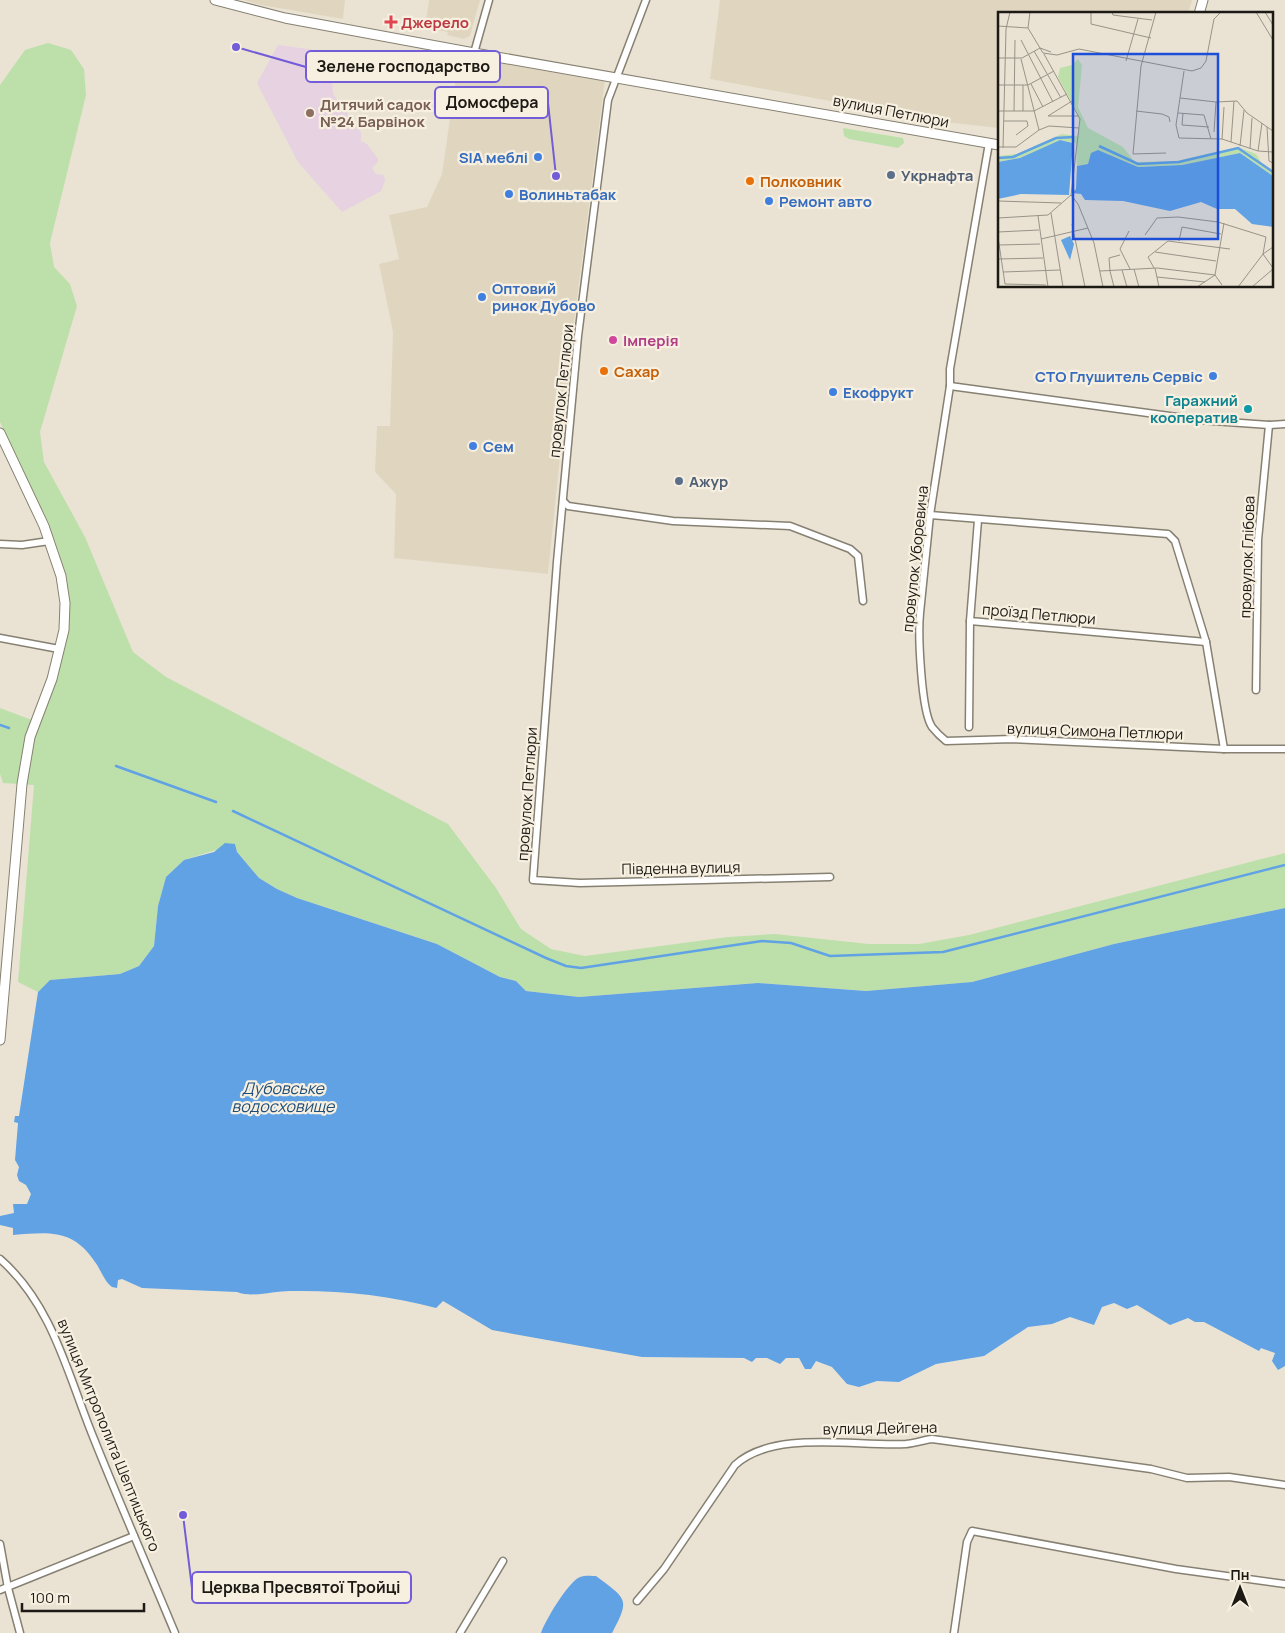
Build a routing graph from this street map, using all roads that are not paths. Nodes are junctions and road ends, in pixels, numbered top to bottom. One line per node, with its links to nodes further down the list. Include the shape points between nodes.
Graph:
1 (215, 0): 4 (main road, вулиця Петлюри, via 285,18)
2 (489, 0): 4 (street)
3 (646, 0): 5 (street, провулок Петлюри)
4 (474, 53): 5 (main road, вулиця Петлюри)
5 (618, 78): 6 (main road, вулиця Петлюри); 12 (street, провулок Петлюри, via 608,100 578,336)
6 (989, 143): 7 (main road, вулиця Петлюри); 8 (street, via 950,369)
7 (998, 145)
8 (950, 386): 10 (street, via 1199,420); 13 (street, провулок Уборевича)
9 (1285, 424): 10 (street)
10 (1269, 425): 22 (street, провулок Глібова, via 1258,533)
11 (0, 434): 15 (main road)
12 (563, 501): 17 (street, via 568,506 673,521 790,526 858,556); 28 (street, провулок Петлюри)
13 (930, 515): 14 (street); 24 (street, провулок Уборевича, via 919,628 922,682 931,726 946,741)
14 (978, 520): 18 (street, проїзд Петлюри); 20 (street, via 1168,534 1175,541)
15 (49, 541): 16 (street); 21 (main road, via 61,576 65,603 64,630)
16 (0, 544)
17 (863, 601)
18 (970, 621): 20 (street, проїзд Петлюри); 23 (street)
19 (0, 638): 21 (street)
20 (1206, 642): 25 (street)
21 (59, 649): 29 (main road, via 52,680 30,737 22,784)
22 (1256, 690)
23 (969, 727)
24 (964, 741): 25 (street, вулиця Симона Петлюри, via 1013,739)
25 (1224, 749): 26 (street, вулиця Симона Петлюри)
26 (1285, 749)
27 (830, 877): 28 (street, Південна вулиця, via 580,883)
28 (533, 880)
29 (0, 1040)
30 (0, 1259): 32 (street, вулиця Митрополита Шептицького, via 21,1278 49,1323)
31 (1285, 1484): 38 (street, вулиця Дейгена, via 1229,1477 1188,1478 1125,1465 932,1439 907,1444 812,1441 762,1449 750,1453 735,1465 664,1569)
32 (134, 1536): 36 (street); 40 (street, вулиця Митрополита Шептицького)
33 (0, 1544): 36 (street)
34 (502, 1561): 41 (street)
35 (1285, 1584): 42 (street, via 1176,1569 972,1531 967,1542)
36 (8, 1588): 37 (street); 39 (street)
37 (0, 1590)
38 (637, 1601)
39 (20, 1633)
40 (174, 1633)
41 (460, 1633)
42 (954, 1633)

